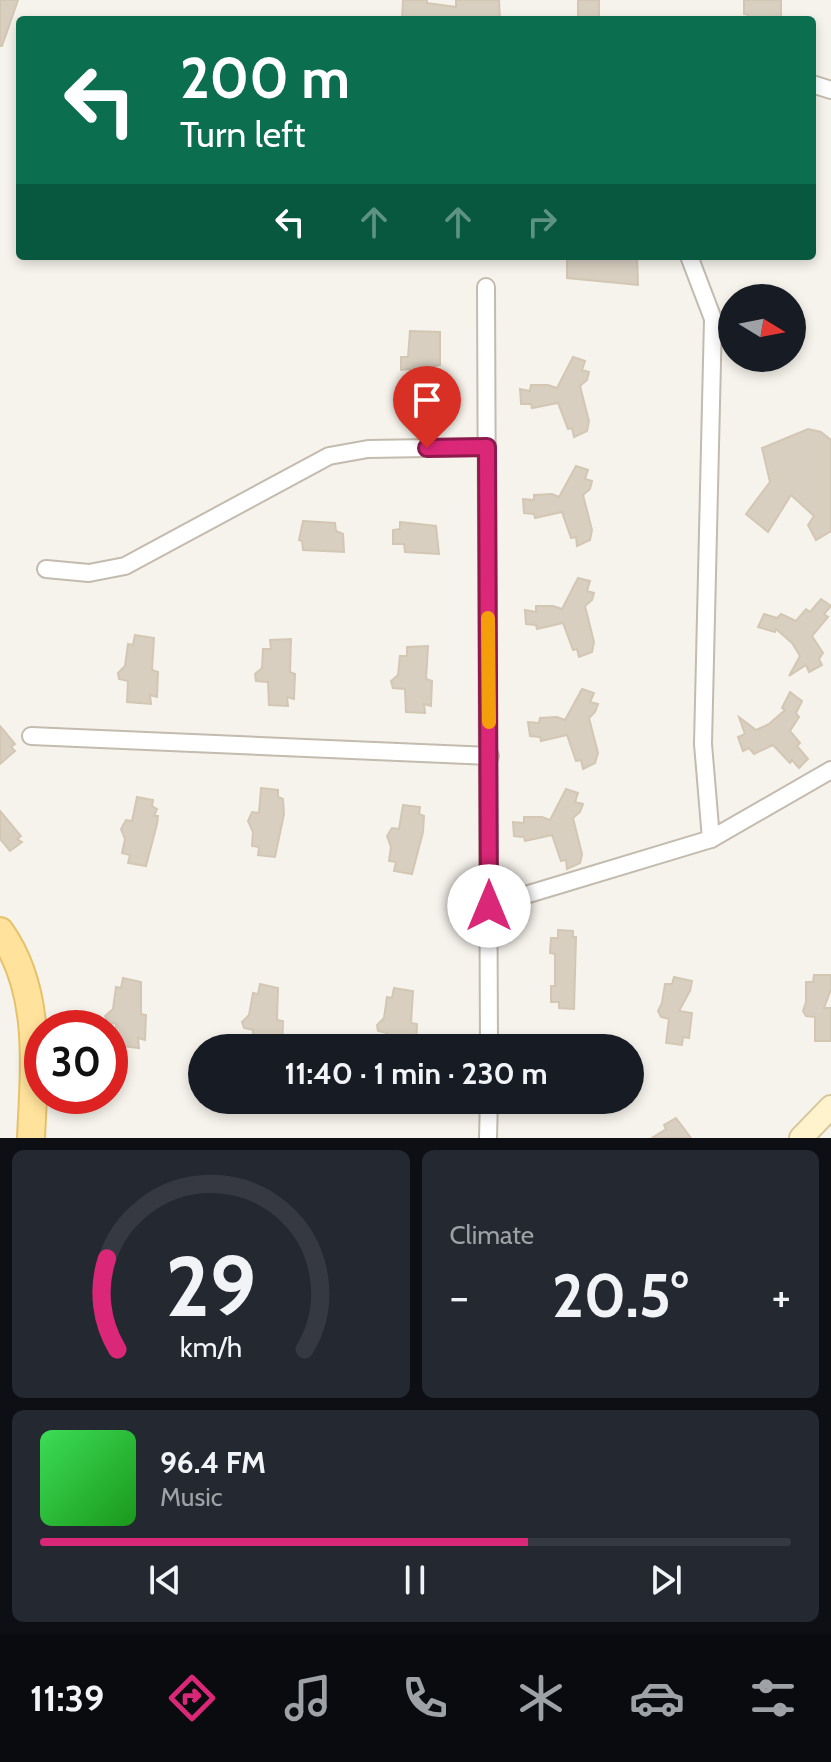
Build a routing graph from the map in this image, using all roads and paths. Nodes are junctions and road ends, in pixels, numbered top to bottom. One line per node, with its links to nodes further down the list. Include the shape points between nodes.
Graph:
1 (691, 260): 8 (street, via 713,319 703,744)
2 (486, 287): 3 (street)
3 (487, 447): 4 (street, via 368,449 329,456 125,566 89,573); 6 (street)
4 (46, 569)
5 (31, 736): 6 (street)
6 (490, 756): 9 (street)
7 (831, 770): 8 (street)
8 (711, 839): 9 (street)
9 (489, 906): 11 (street)
10 (0, 931): 14 (main road, via 25,984 32,1021)
11 (489, 1034)
12 (831, 1107): 16 (street)
13 (489, 1114): 15 (street)
14 (29, 1136)
15 (488, 1138)
16 (801, 1138)

